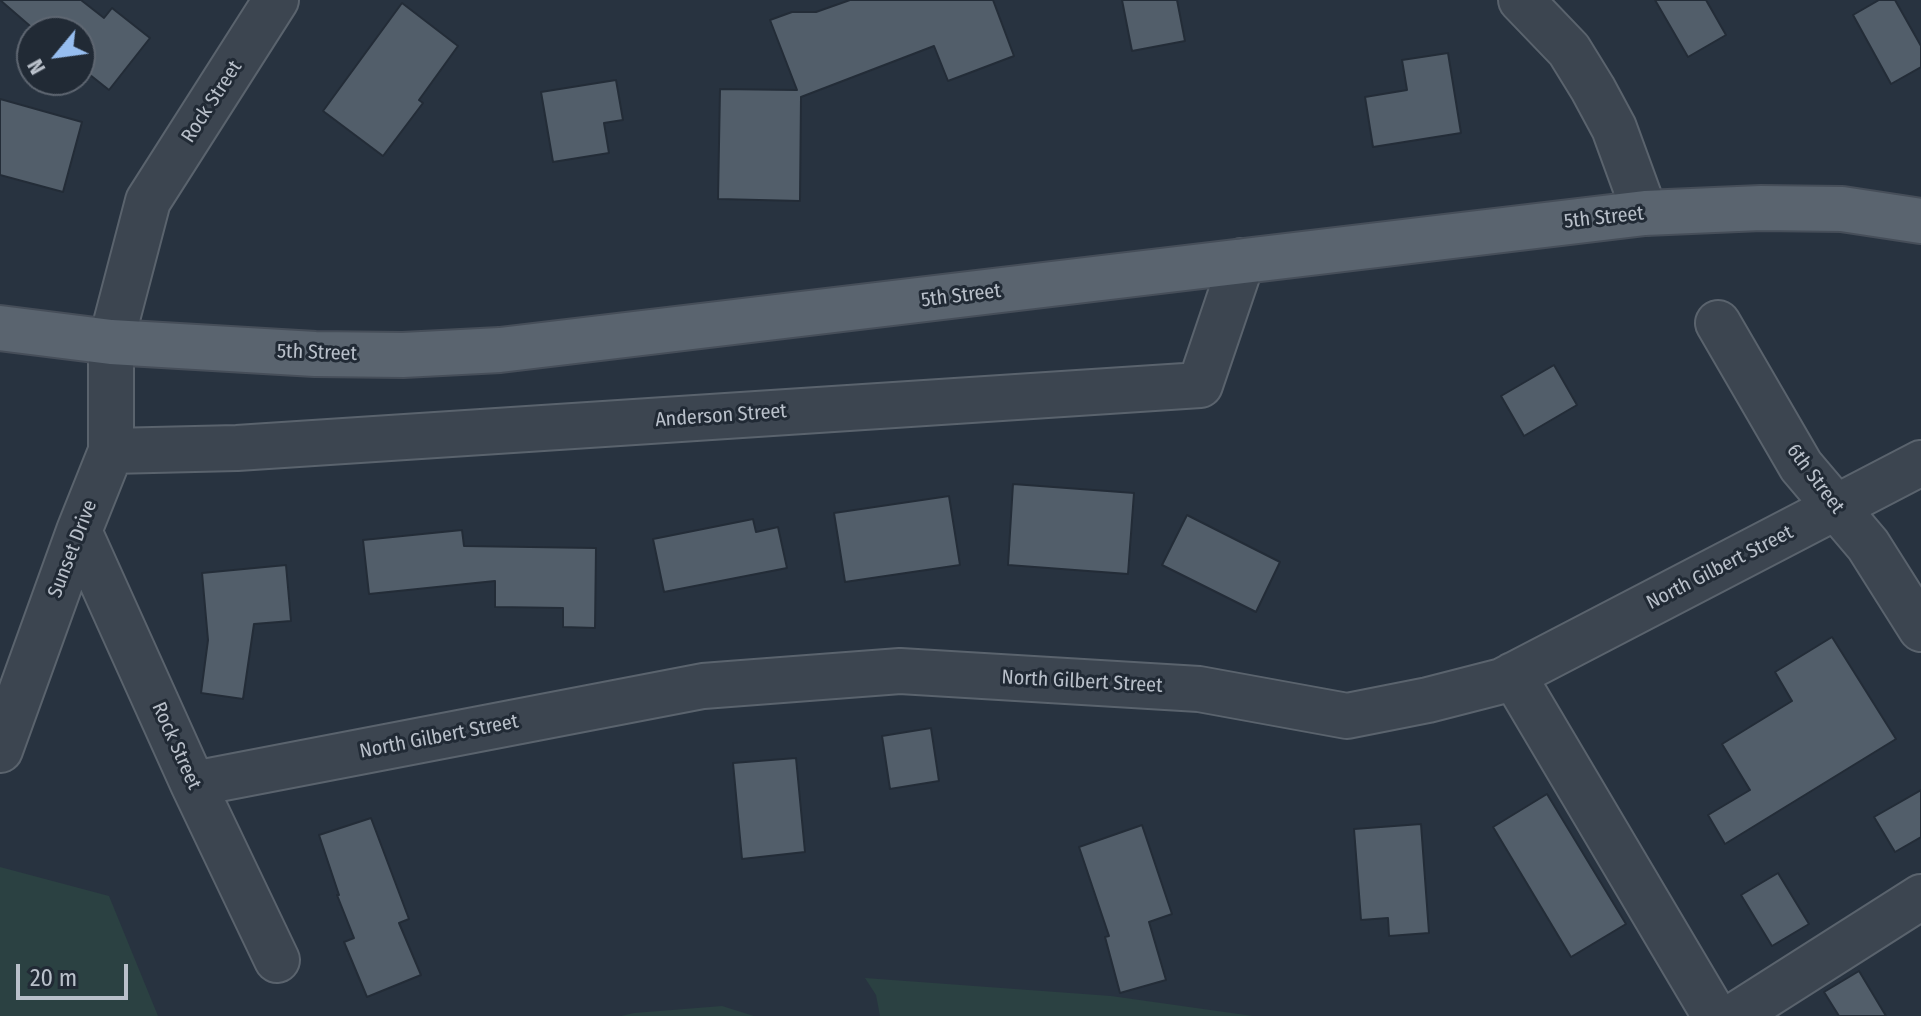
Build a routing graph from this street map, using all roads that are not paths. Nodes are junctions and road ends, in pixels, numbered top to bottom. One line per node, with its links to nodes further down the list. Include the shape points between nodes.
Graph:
1 (1521, 0): 3 (street, via 1569,50 1593,89 1614,128)
2 (263, 5): 8 (street, Rock Street, via 148,201)
3 (1645, 213): 4 (main road, 5th Street, via 1842,209); 5 (main road, 5th Street)
4 (1921, 221)
5 (1242, 261): 8 (main road, 5th Street, via 500,350 315,354); 9 (street, Anderson Street, via 1200,385 237,448)
6 (1718, 323): 11 (street, 6th Street, via 1801,466)
7 (0, 328): 8 (main road, 5th Street)
8 (111, 342): 9 (street, Sunset Drive)
9 (111, 451): 12 (street, Sunset Drive)
10 (1921, 463): 11 (street, North Gilbert Street)
11 (1836, 508): 13 (street, 6th Street, via 1868,545); 14 (street, North Gilbert Street)
12 (79, 531): 15 (street, Sunset Drive); 16 (street, Rock Street)
13 (1921, 629)
14 (1513, 675): 16 (street, North Gilbert Street, via 1347,716 1199,689 900,671 703,686); 19 (street)
15 (0, 750)
16 (193, 784): 18 (street, Rock Street)
17 (1921, 897): 20 (street)
18 (277, 960)
19 (1715, 1016)
20 (1734, 1016)

